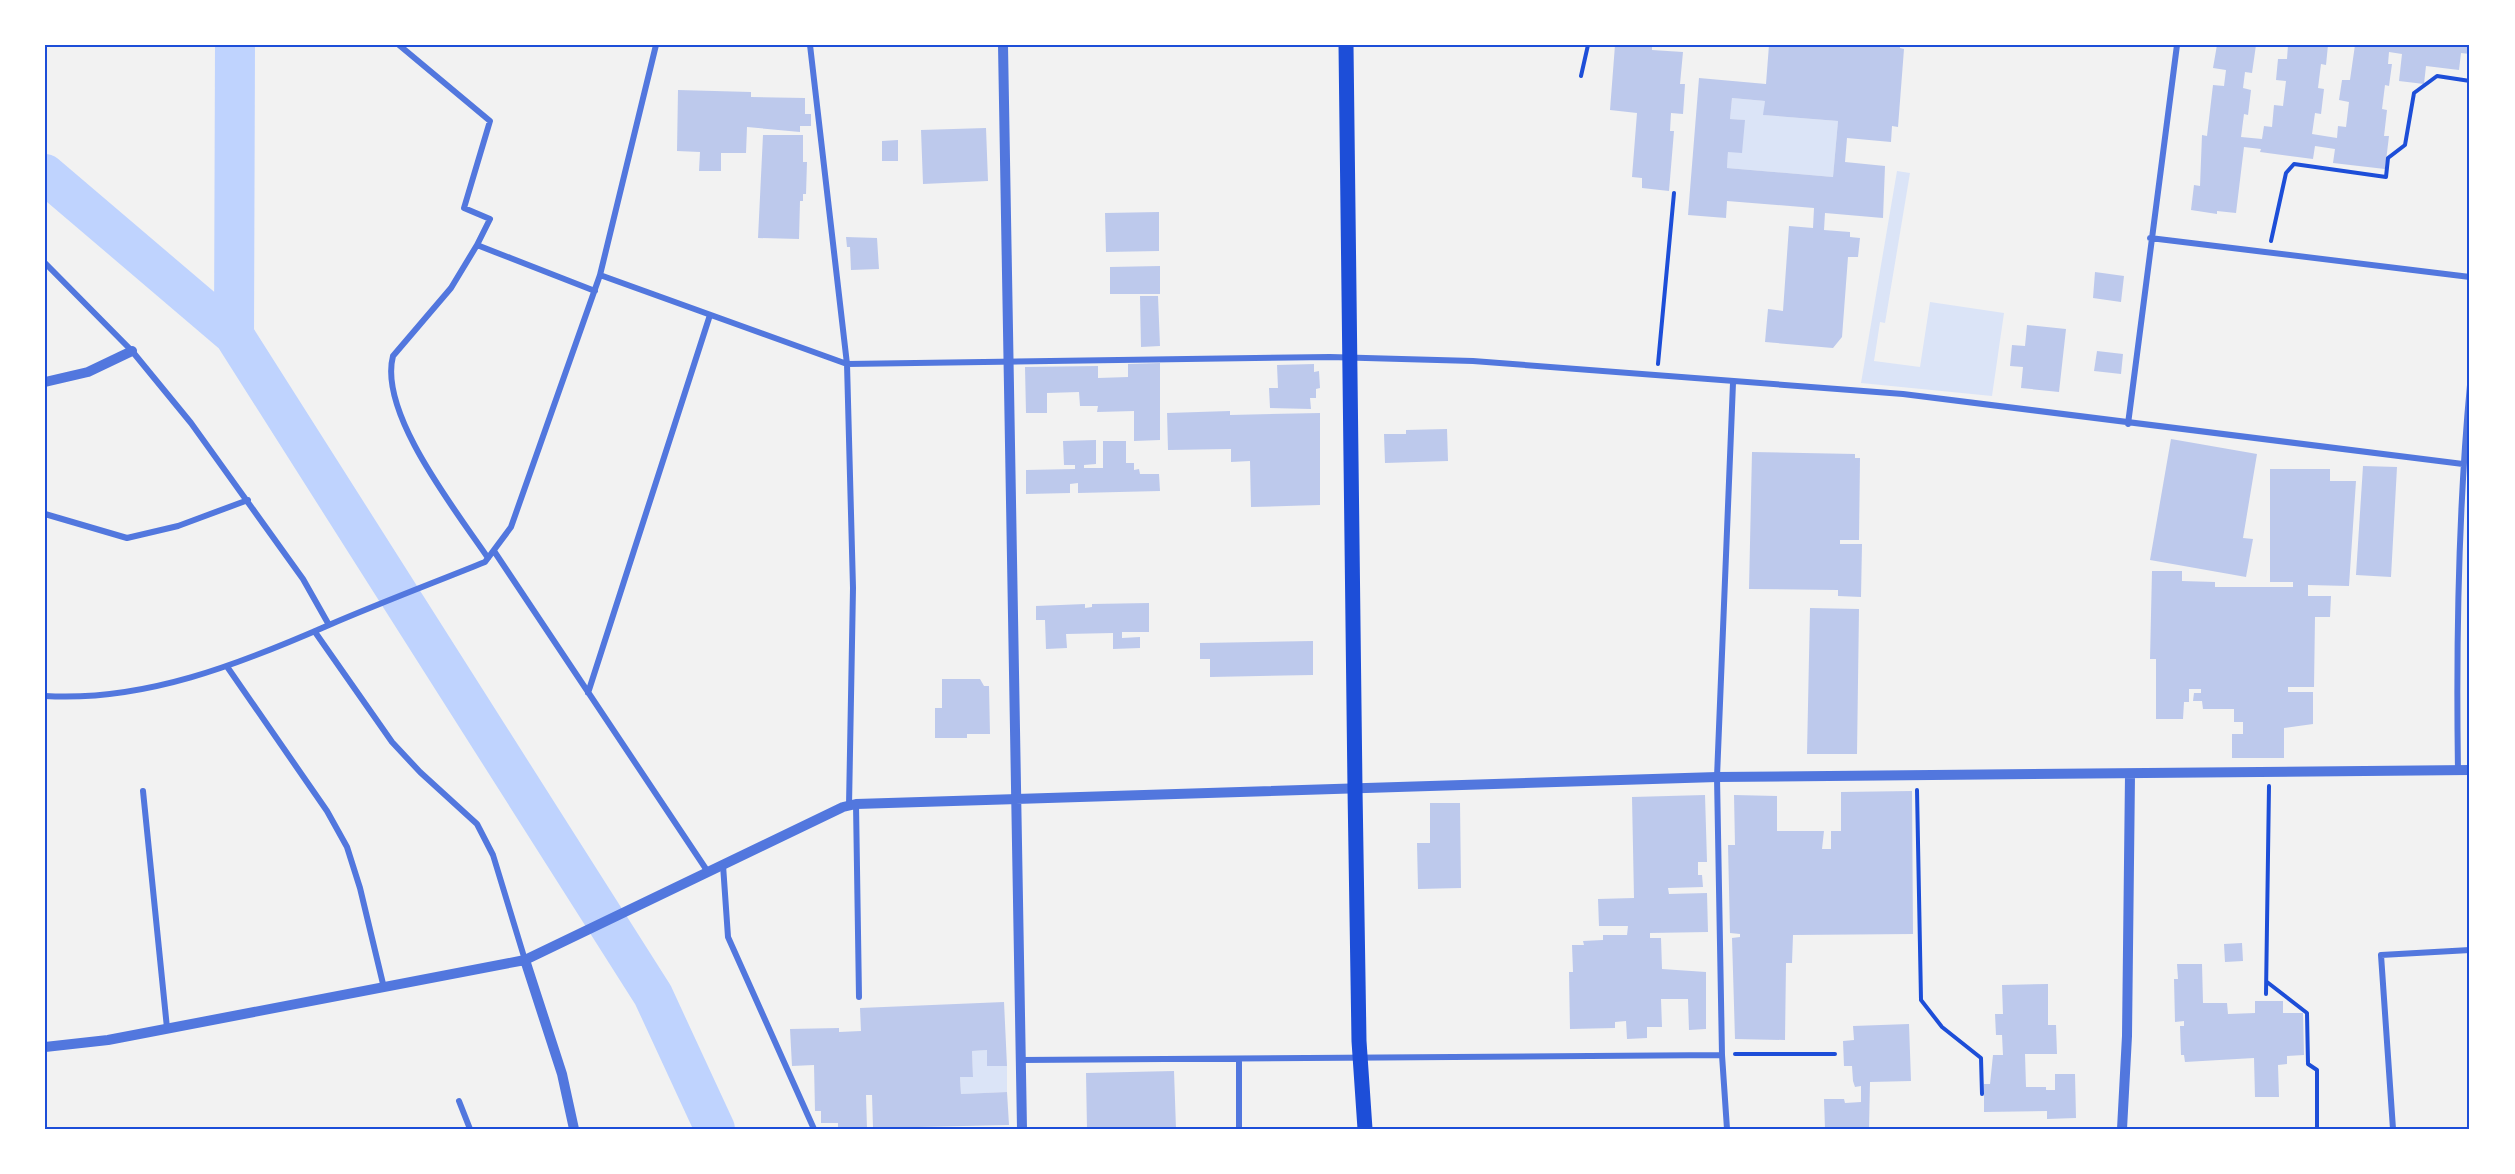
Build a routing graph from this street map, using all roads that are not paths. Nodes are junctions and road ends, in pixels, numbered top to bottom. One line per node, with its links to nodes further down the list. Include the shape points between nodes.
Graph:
1 (399, 45): 8 (street, via 490,121 464,208 490,219)
2 (656, 45): 10 (street)
3 (810, 45): 17 (street)
4 (1003, 45): 16 (street)
5 (1346, 45): 15 (highway)
6 (2177, 45): 7 (street)
7 (2150, 238): 11 (street); 21 (street)
8 (477, 245): 12 (street); 26 (street, via 451,288 393,356 390,369 412,440)
9 (45, 263): 14 (street)
10 (600, 275): 12 (street); 13 (street)
11 (2470, 277)
12 (595, 291): 25 (street, via 511,527)
13 (710, 315): 17 (street); 30 (street)
14 (132, 351): 18 (street, via 88,372); 23 (street)
15 (1350, 358): 16 (street); 19 (street, via 1473,361); 36 (highway)
16 (1010, 360): 17 (street); 38 (street)
17 (846, 364): 39 (street, via 853,588)
18 (45, 382)
19 (1733, 383): 21 (street, via 1903,394); 35 (street)
20 (2470, 385): 22 (street)
21 (2128, 424): 22 (street)
22 (2463, 464): 33 (street, via 2456,612)
23 (248, 501): 24 (street, via 161,531 127,538); 27 (street, via 303,579)
24 (45, 514)
25 (494, 551): 26 (street); 30 (street)
26 (487, 560): 27 (street)
27 (329, 626): 28 (street)
28 (315, 632): 29 (street); 43 (street, via 392,742 477,824 493,855)
29 (228, 668): 31 (street, via 117,692); 44 (street, via 327,811 347,847)
30 (588, 693): 41 (street)
31 (45, 696)
32 (2470, 770): 33 (street)
33 (2458, 771): 34 (street)
34 (2130, 775): 35 (street); 60 (street)
35 (1716, 777): 36 (street); 48 (street)
36 (1355, 789): 38 (street); 50 (highway)
37 (143, 791): 46 (street)
38 (1015, 800): 39 (street); 51 (street)
39 (852, 805): 40 (street); 45 (street)
40 (723, 865): 41 (street); 55 (street, via 728,937)
41 (708, 873): 43 (street)
42 (2470, 950): 61 (street, via 2381,955)
43 (525, 960): 44 (street); 54 (street, via 562,1074)
44 (384, 988): 46 (street)
45 (859, 997)
46 (167, 1028): 47 (street)
47 (45, 1047)
48 (1722, 1054): 50 (street); 59 (street)
49 (1239, 1059): 50 (street); 51 (street); 57 (street)
50 (1360, 1059): 58 (highway)
51 (1022, 1060): 56 (street)
52 (459, 1101): 53 (street)
53 (470, 1129)
54 (574, 1129)
55 (814, 1129)
56 (1022, 1129)
57 (1239, 1129)
58 (1365, 1129)
59 (1727, 1129)
60 (2122, 1129)
61 (2393, 1129)

